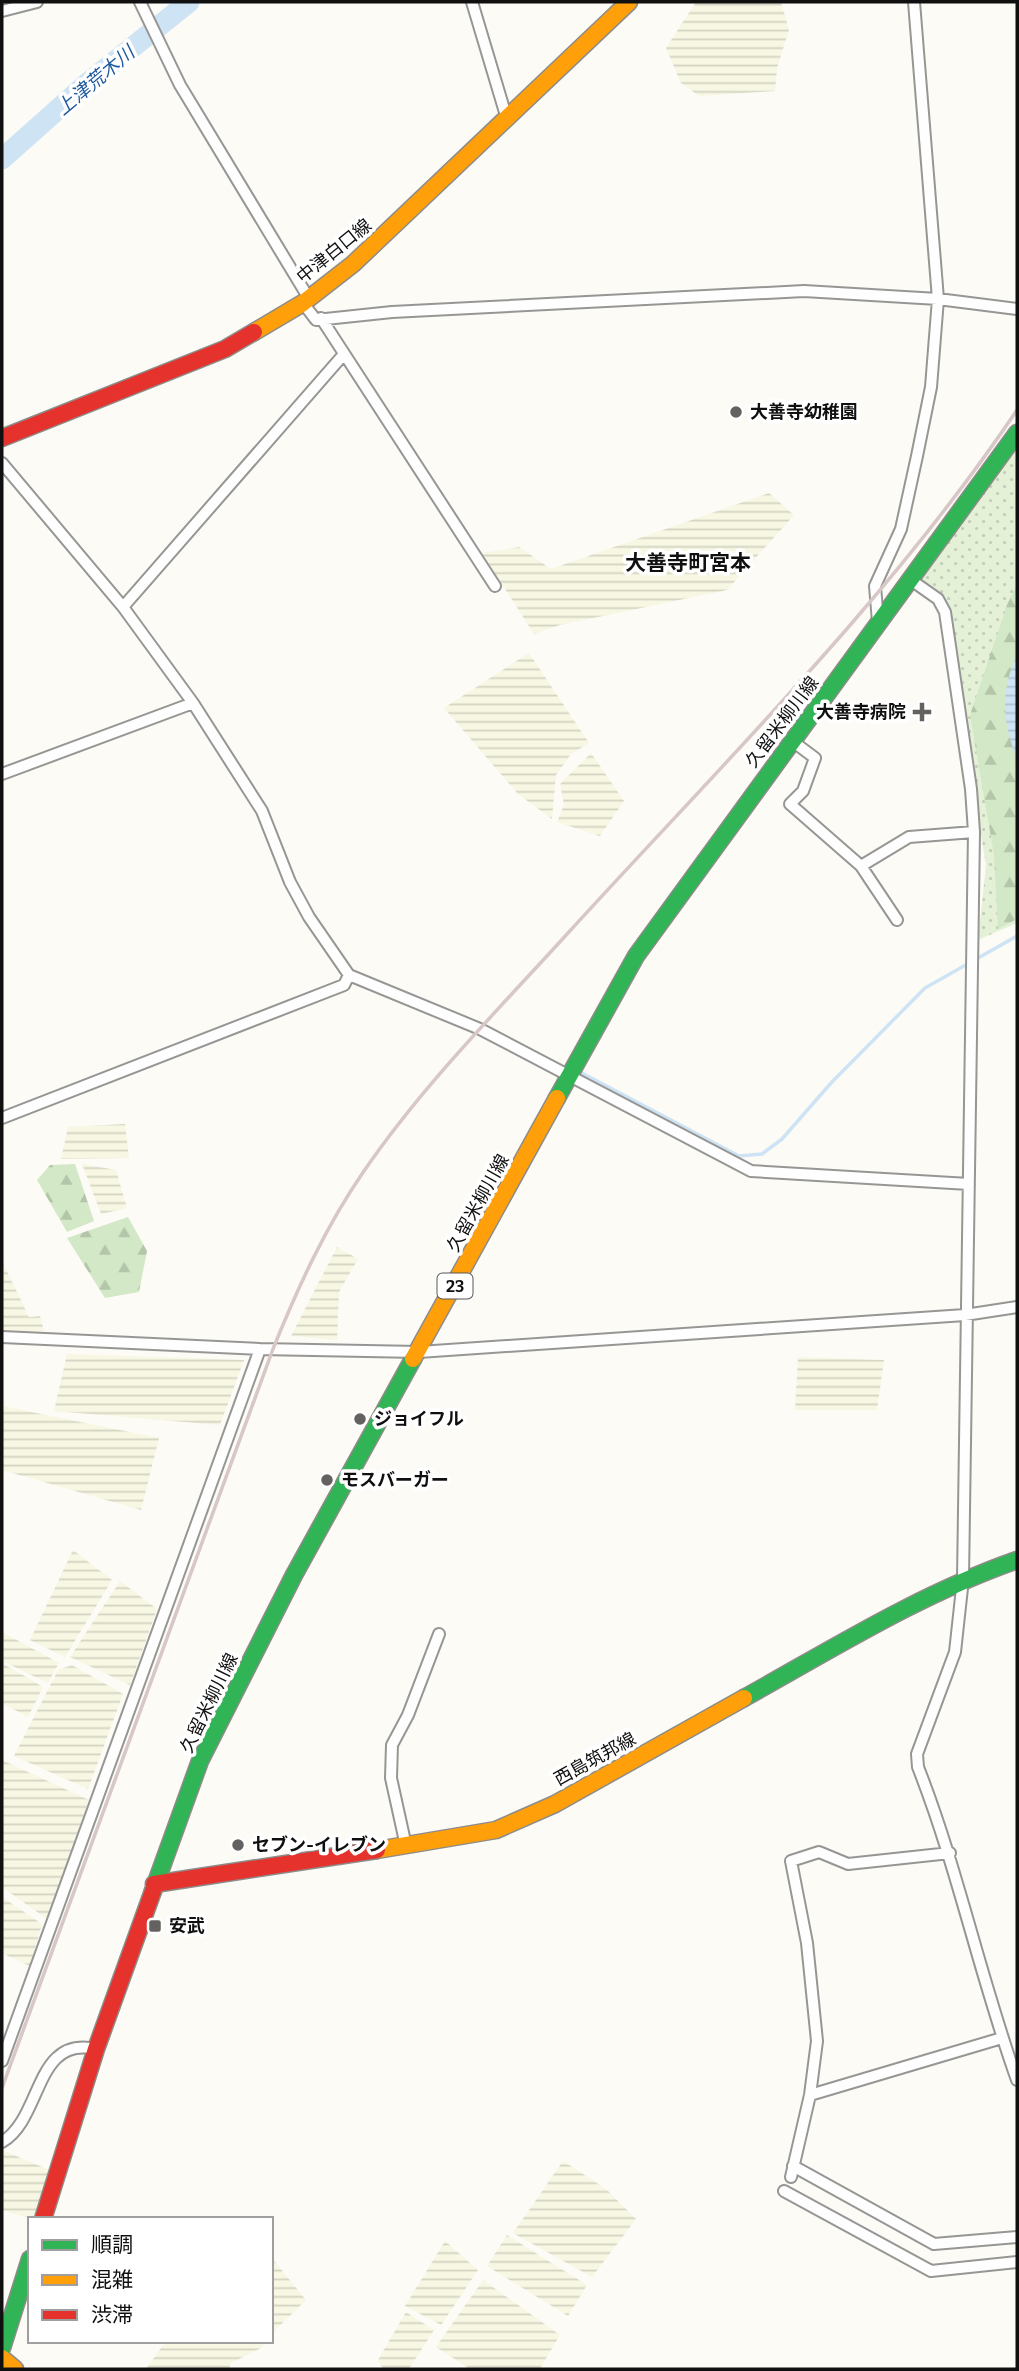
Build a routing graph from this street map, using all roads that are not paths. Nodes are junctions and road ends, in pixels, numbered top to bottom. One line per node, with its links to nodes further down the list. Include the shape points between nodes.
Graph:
1 (37, 2): 6 (street)
2 (140, 2): 9 (street, via 166,58)
3 (472, 2): 7 (street)
4 (629, 2): 7 (main road, 中津白口線)
5 (914, 2): 8 (street)
6 (2, 11)
7 (507, 119): 9 (main road, 中津白口線, via 353,264)
8 (938, 299): 10 (street); 11 (street, via 804,290); 19 (street, via 931,387 901,529 875,586)
9 (305, 300): 11 (street, via 316,320); 14 (main road, 中津白口線, via 226,349)
10 (1017, 309)
11 (321, 318): 12 (street)
12 (344, 354): 17 (street); 18 (street)
13 (1017, 433): 16 (main road, 久留米柳川線 / 23)
14 (2, 438)
15 (2, 463): 18 (street)
16 (911, 580): 19 (main road, 久留米柳川線 / 23); 23 (street, via 938,599 945,612)
17 (495, 586)
18 (123, 607): 20 (street)
19 (878, 628): 21 (main road, 久留米柳川線 / 23)
20 (193, 703): 22 (street); 26 (street, via 261,811 309,917)
21 (791, 740): 24 (street, via 814,758 803,791 790,804); 27 (main road, 久留米柳川線 / 23, via 636,956)
22 (2, 774)
23 (974, 832): 24 (street, via 909,837); 29 (street)
24 (861, 866): 25 (street)
25 (897, 920)
26 (349, 975): 27 (street); 28 (street, via 344,985)
27 (570, 1074): 29 (street, via 751,1171); 34 (main road, 久留米柳川線 / 23)
28 (2, 1118)
29 (969, 1184): 31 (street)
30 (1017, 1307): 31 (street)
31 (965, 1315): 34 (street); 36 (street)
32 (2, 1337): 33 (street)
33 (260, 1349): 34 (street); 43 (street)
34 (419, 1352): 40 (main road, 久留米柳川線 / 23, via 294,1575 200,1761)
35 (1017, 1560): 36 (main road, 西島筑邦線)
36 (963, 1579): 38 (main road, 西島筑邦線, via 555,1804 496,1830); 39 (street, via 955,1652 917,1754)
37 (439, 1634): 38 (street, via 392,1745 391,1778)
38 (406, 1846): 40 (main road, 西島筑邦線)
39 (950, 1853): 41 (street); 45 (street, via 848,1864 819,1852 791,1861 807,1943 817,2041)
40 (155, 1884): 42 (main road, 久留米柳川線 / 23)
41 (1002, 2038): 44 (street); 45 (street)
42 (96, 2049): 46 (street, via 77,2044 58,2054 16,2128); 48 (main road, 久留米柳川線 / 23)
43 (2, 2061)
44 (1017, 2080)
45 (810, 2095): 49 (street, via 792,2171 934,2244)
46 (2, 2142)
47 (785, 2191): 50 (street, via 931,2271)
48 (44, 2217)
49 (1017, 2237)
50 (1017, 2262)
51 (28, 2265): 52 (main road)
52 (2, 2348)
53 (2, 2358): 54 (main road)
54 (15, 2369)

